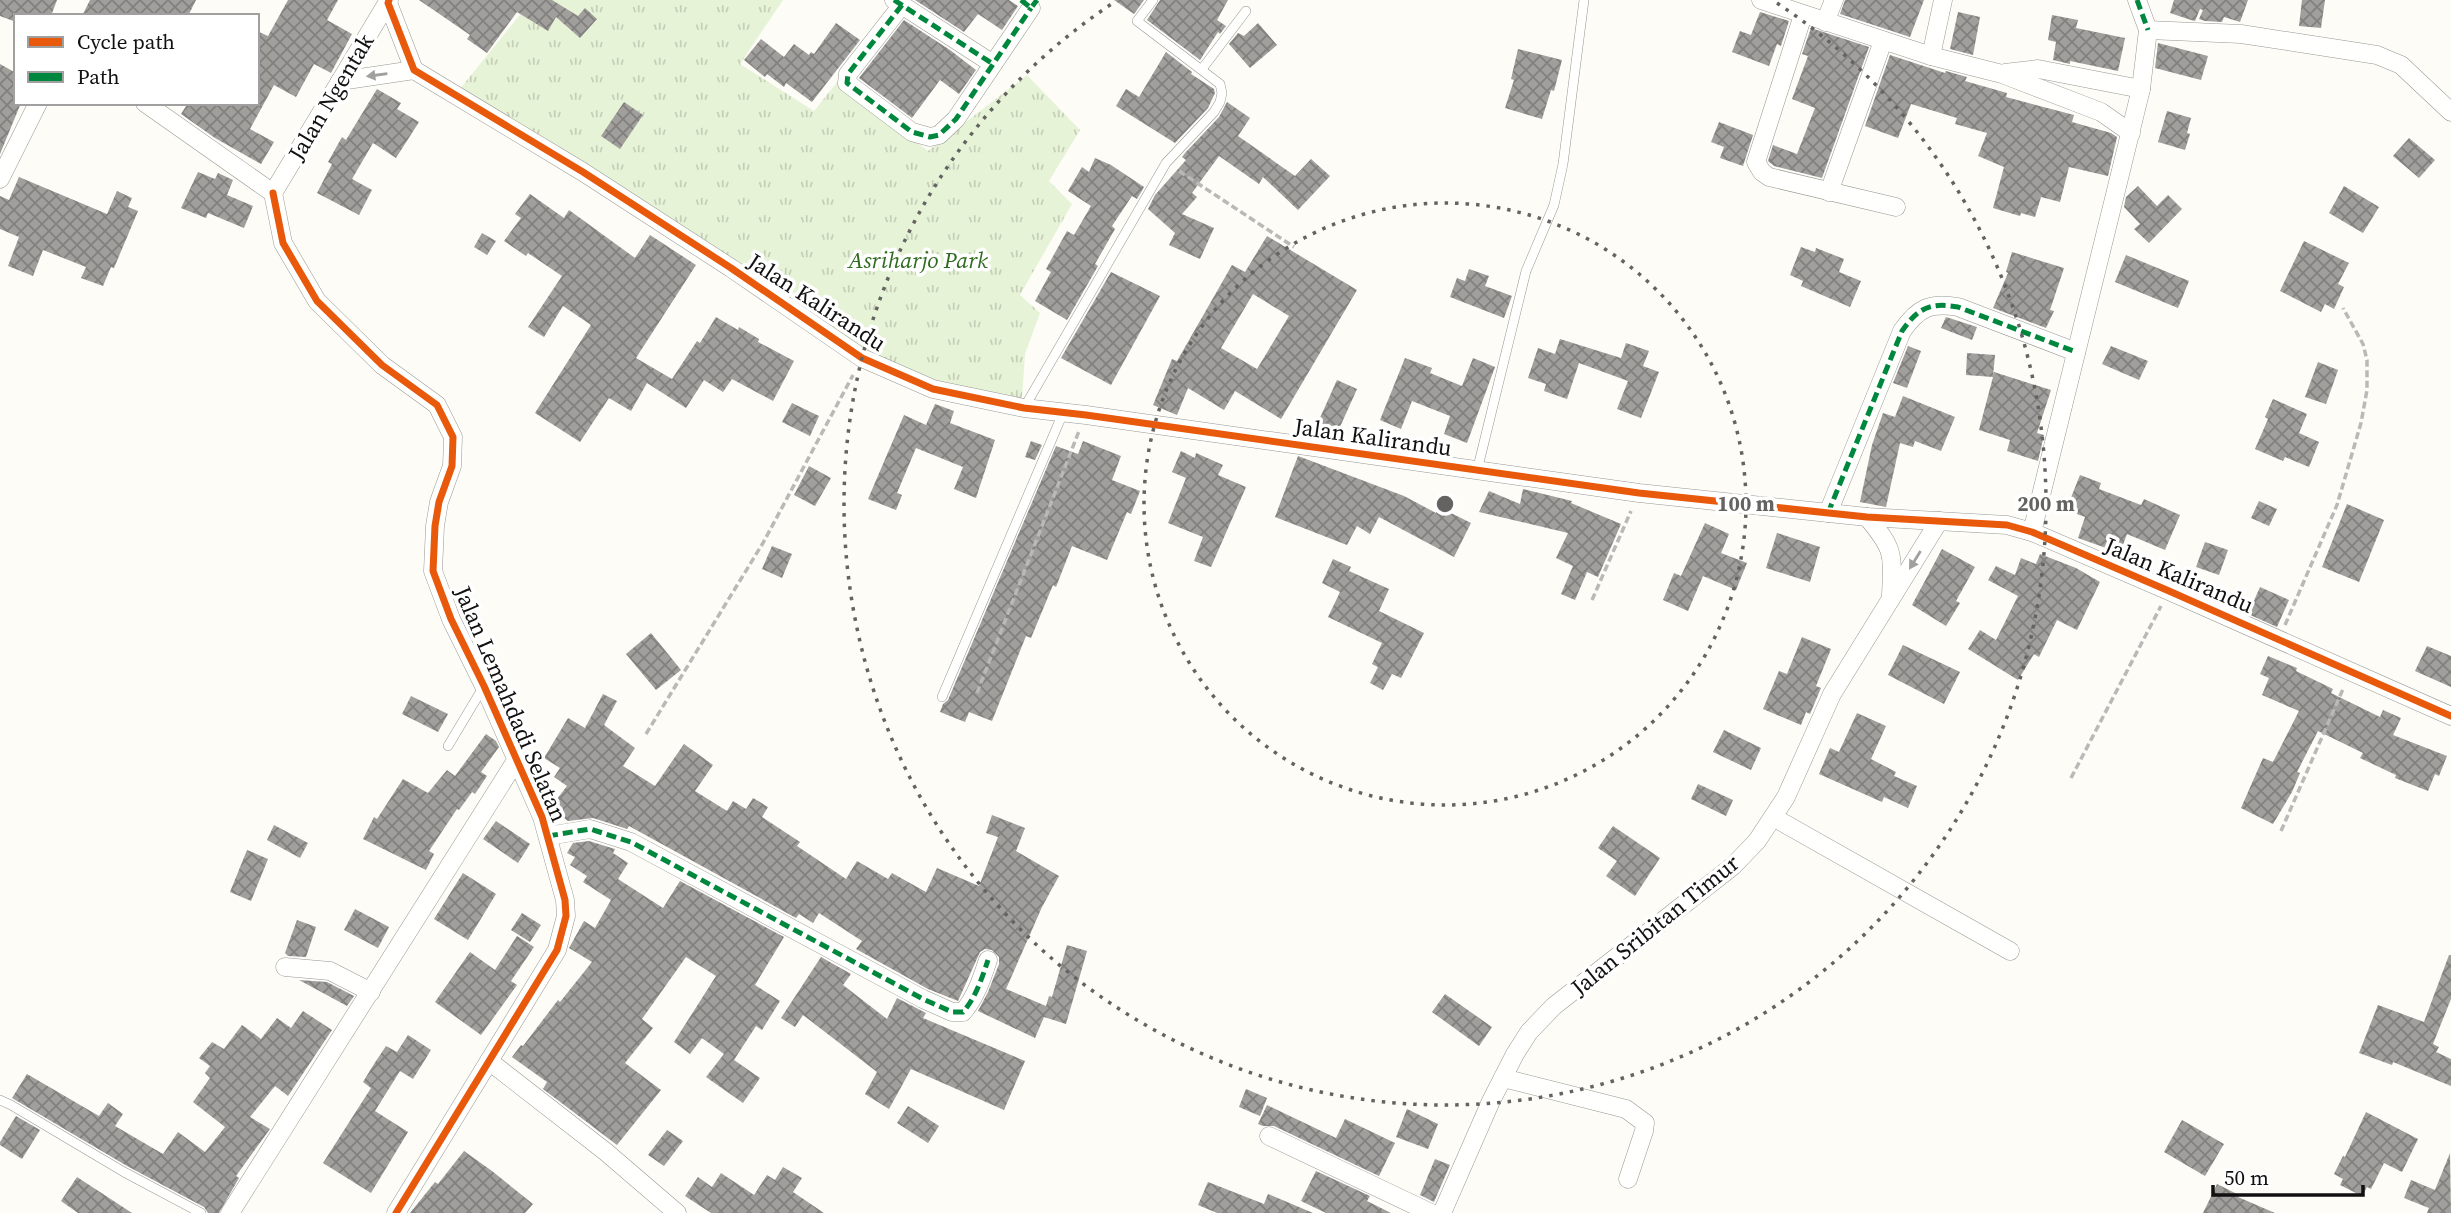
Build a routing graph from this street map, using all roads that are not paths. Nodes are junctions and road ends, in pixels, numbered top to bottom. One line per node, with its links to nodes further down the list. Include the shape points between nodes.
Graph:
1 (1153, 0): 17 (lane, via 1137,21)
2 (1584, 0): 33 (lane, via 1554,205 1526,271)
3 (1761, 0): 11 (street)
4 (1834, 0): 12 (street)
5 (1943, 0): 15 (street)
6 (2137, 0): 13 (street)
7 (389, 1): 18 (street); 20 (street, Jalan Ngentak)
8 (898, 2): 16 (street); 16 (street, via 847,78 851,86 912,132 930,137 947,130)
9 (1030, 3): 16 (street)
10 (1246, 11): 17 (lane)
11 (1803, 15): 12 (street); 27 (street, via 1756,162 1769,177)
12 (1825, 22): 14 (street)
13 (2148, 30): 21 (street); 24 (street, via 2241,34 2377,55 2401,65)
14 (1883, 41): 15 (street); 27 (street)
15 (1931, 56): 19 (street)
16 (993, 64)
17 (1202, 69): 31 (lane, via 1220,85 1220,102 1166,163)
18 (414, 70): 20 (street, one-way to 20); 31 (street, Jalan Kalirandu, via 572,165 862,358 933,389)
19 (2002, 74): 21 (street, via 2038,69); 25 (street, via 2101,113)
20 (340, 81): 28 (street, Jalan Ngentak)
21 (2141, 89): 25 (street)
22 (37, 105): 26 (street)
23 (148, 105): 28 (street)
24 (2451, 112)
25 (2131, 132): 30 (street)
26 (0, 179)
27 (1829, 192): 29 (street)
28 (273, 193): 39 (street, Jalan Lemahdadi Selatan, via 283,243 317,301 382,365 437,405 445,417 453,437 452,466 439,502 433,571)
29 (1896, 207)
30 (2076, 352): 34 (street, via 1958,307 1926,307 1902,331); 37 (street)
31 (1024, 408): 32 (street, Jalan Kalirandu)
32 (1063, 413): 33 (street, Jalan Kalirandu); 40 (lane)
33 (1477, 471): 34 (street, Jalan Kalirandu)
34 (1828, 513): 35 (street, Jalan Kalirandu)
35 (1867, 517): 36 (street, Jalan Kalirandu); 38 (street, Jalan Sribitan Timur, via 1890,547)
36 (1939, 521): 37 (street, Jalan Kalirandu, via 2007,525); 38 (street, Jalan Sribitan Timur, one-way to 38)
37 (2032, 532): 41 (street, Jalan Kalirandu)
38 (1891, 598): 44 (street, Jalan Sribitan Timur, via 1832,694)
39 (484, 686): 42 (lane); 43 (street, Jalan Lemahdadi Selatan)
40 (942, 697)
41 (2451, 716)
42 (448, 746)
43 (517, 759): 45 (street, Jalan Lemahdadi Selatan); 49 (street)
44 (1773, 817): 46 (street); 51 (street, Jalan Sribitan Timur, via 1733,866 1553,1006 1529,1032)
45 (548, 836): 47 (street, via 590,829 631,842 952,1012 967,1007); 50 (street, Jalan Lemahdadi Selatan, via 565,900 562,933 557,950)
46 (2010, 951)
47 (988, 960)
48 (285, 967): 49 (street, via 330,971)
49 (371, 992): 56 (street)
50 (489, 1061): 57 (street, Jalan Lemahdadi Selatan); 58 (street)
51 (1503, 1078): 54 (street, via 1639,1116 1644,1131); 59 (street, Jalan Sribitan Timur)
52 (0, 1100): 55 (lane)
53 (1269, 1136): 59 (street)
54 (1628, 1179)
55 (201, 1213)
56 (230, 1213)
57 (396, 1213)
58 (677, 1213)
59 (1440, 1213)

